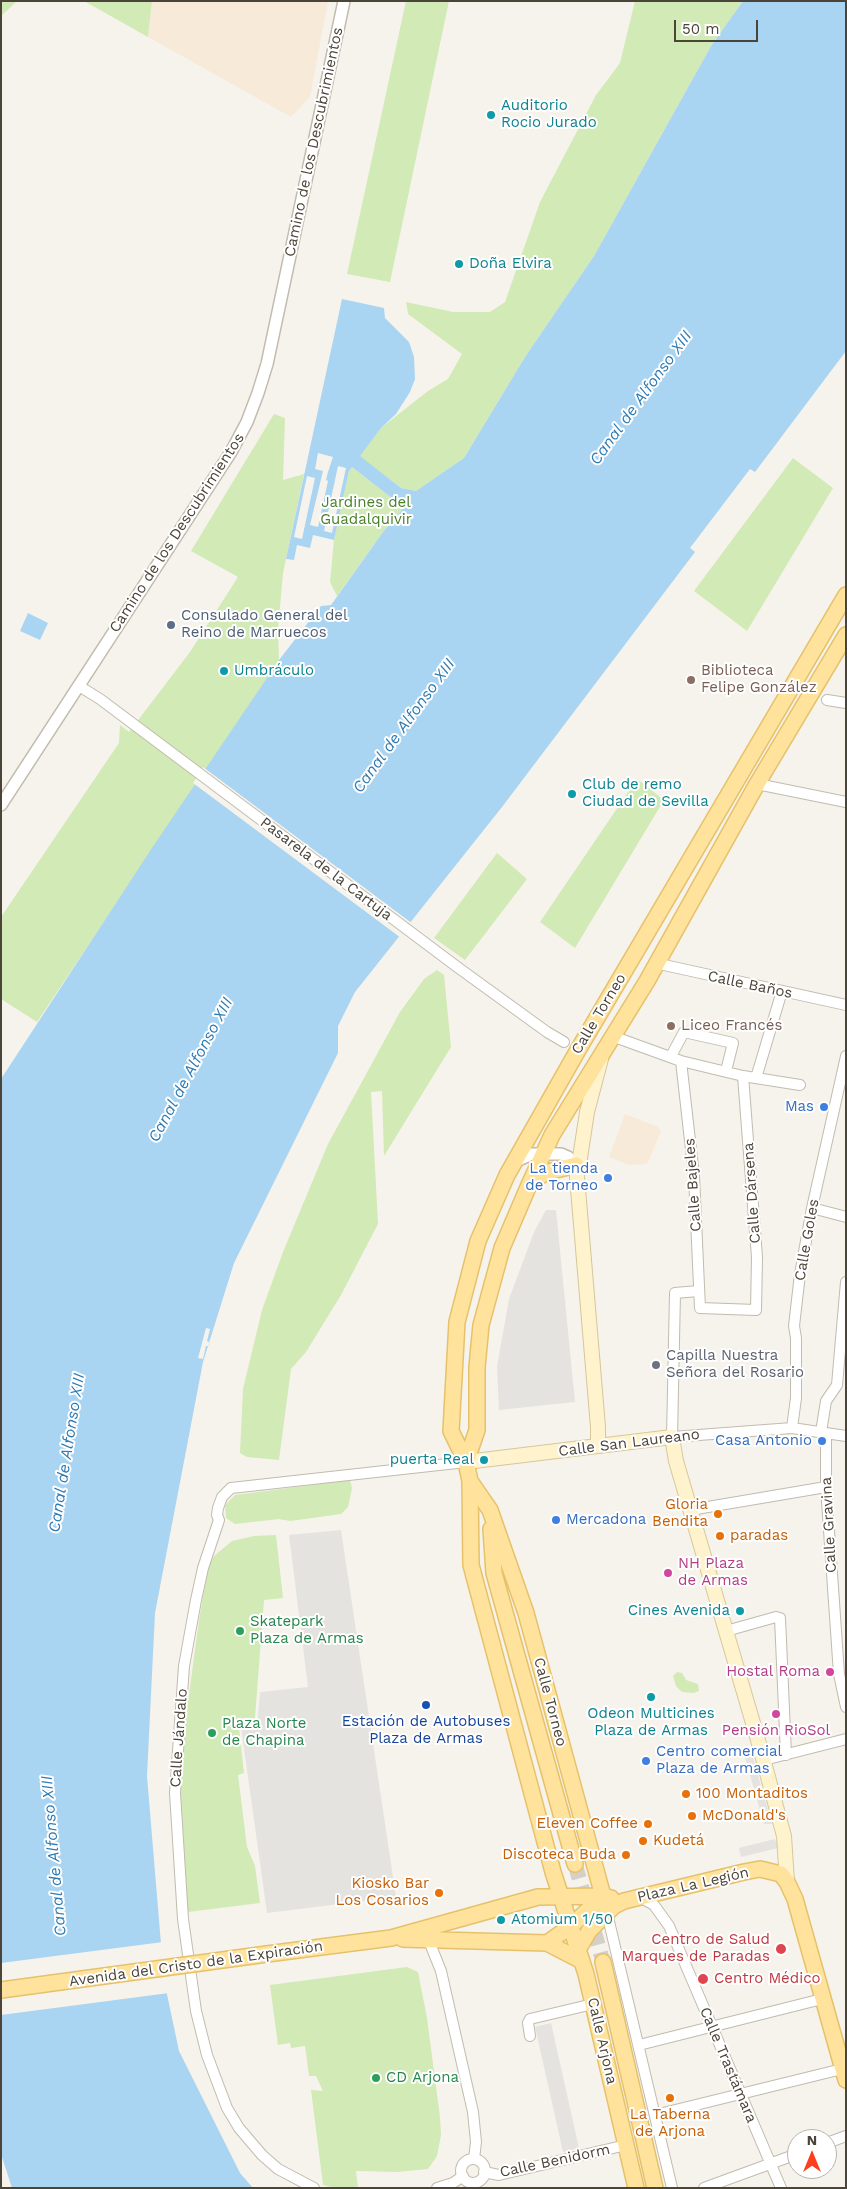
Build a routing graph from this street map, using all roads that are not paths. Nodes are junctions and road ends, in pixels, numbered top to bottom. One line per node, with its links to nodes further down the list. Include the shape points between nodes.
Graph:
1 (344, 1): 4 (street, Camino de los Descubrimientos, via 266,364 247,422 231,452)
2 (846, 595): 23 (main road, Calle Torneo, via 578,1050)
3 (846, 635): 7 (main road, Calle Torneo)
4 (79, 686): 9 (street, Camino de los Descubrimientos); 13 (street, Pasarela de la Cartuja, via 460,969)
5 (827, 700): 6 (street)
6 (846, 703)
7 (757, 784): 8 (street); 10 (main road, Calle Torneo)
8 (846, 802)
9 (1, 805)
10 (655, 963): 11 (street, Calle Baños); 14 (main road, Calle Torneo)
11 (782, 991): 12 (street, Calle Baños); 20 (street)
12 (846, 1005)
13 (564, 1042)
14 (608, 1042): 15 (street); 22 (main road, Calle Torneo); 24 (main road, Calle Torneo, via 587,1112 580,1158)
15 (671, 1056): 17 (street); 18 (street, via 684,1032 733,1044)
16 (846, 1056): 26 (street, Calle Goles)
17 (681, 1061): 18 (street); 29 (street, Calle Bajeles, via 694,1176)
18 (726, 1071): 19 (street)
19 (743, 1076): 20 (street); 30 (street, Calle Dársena, via 757,1256 756,1310)
20 (756, 1078): 21 (street)
21 (800, 1085)
22 (552, 1136): 23 (main road, Calle Torneo); 23 (main road, via 534,1145)
23 (535, 1154): 24 (street); 25 (main road, Calle Torneo); 36 (main road, Calle Torneo, via 514,1162 489,1212 457,1322 451,1431)
24 (571, 1166): 25 (main road); 35 (main road, Calle Torneo)
25 (532, 1180): 36 (main road, Calle Torneo, via 502,1248 481,1325 477,1430)
26 (812, 1208): 27 (street); 31 (street, Calle Goles, via 794,1326 796,1398)
27 (846, 1217)
28 (846, 1282): 32 (street, Calle Gravina, via 837,1385 826,1401)
29 (698, 1291): 30 (street, Calle Bajeles); 34 (street, via 675,1293)
30 (700, 1308)
31 (792, 1428): 32 (street, Calle San Laureano); 34 (street, Calle San Laureano)
32 (824, 1433): 33 (street, Calle San Laureano); 38 (street, Calle Gravina)
33 (846, 1436)
34 (672, 1437): 35 (main road, Calle San Laureano); 40 (main road)
35 (598, 1446): 36 (main road, Calle San Laureano)
36 (466, 1462): 37 (main road, Calle Torneo); 77 (street, Calle Jándalo, via 231,1488 222,1497 218,1508 219,1520 203,1568 184,1666 175,1793 183,1918 194,1997 206,2055 227,2108 239,2128 278,2169)
37 (470, 1481): 39 (main road, Calle Torneo); 41 (main road, Calle Torneo)
38 (826, 1487): 40 (street); 44 (street, Calle Gravina, via 839,1674)
39 (490, 1510): 42 (main road, Calle Torneo); 51 (main road, Calle Torneo, via 526,1613)
40 (690, 1510): 43 (main road)
41 (470, 1533): 42 (main road, Calle Torneo); 50 (main road, Calle Torneo, via 471,1565)
42 (494, 1573): 48 (main road, Calle Torneo)
43 (726, 1631): 46 (street, via 780,1618); 47 (main road)
44 (846, 1707)
45 (846, 1738): 46 (street)
46 (786, 1755): 47 (street)
47 (764, 1760): 49 (main road, via 784,1836)
48 (575, 1864)
49 (787, 1882): 52 (main road, Plaza La Legión, via 781,1874 760,1869); 62 (main road, via 796,1899)
50 (560, 1896): 51 (main road, Avenida del Cristo de la Expiración); 55 (main road, Calle Arjona); 56 (main road, Avenida del Cristo de la Expiración, via 532,1898)
51 (603, 1896): 53 (main road, Avenida del Cristo de la Expiración); 54 (street); 55 (main road)
52 (640, 1896): 53 (main road, Plaza La Legión); 64 (street, Calle Trastámara, via 654,1905 669,1926)
53 (624, 1901): 54 (main road)
54 (607, 1914): 59 (main road, via 589,1931); 67 (street)
55 (570, 1926): 58 (main road); 59 (main road, Calle Arjona)
56 (391, 1938): 57 (main road, Avenida del Cristo de la Expiración); 61 (main road, Avenida del Cristo de la Expiración, bridge)
57 (429, 1941): 58 (main road, Avenida del Cristo de la Expiración); 73 (street, via 441,1971 473,2112)
58 (547, 1943): 59 (main road, Avenida del Cristo de la Expiración)
59 (580, 1955): 63 (main road, Calle Arjona)
60 (603, 1962): 80 (main road, Calle Arjona)
61 (1, 1990)
62 (822, 1999): 64 (street); 66 (main road)
63 (593, 2004): 65 (street, via 530,2019); 71 (main road, Calle Arjona)
64 (712, 2027): 67 (street); 69 (street, Calle Trastámara)
65 (530, 2036)
66 (840, 2037): 68 (main road)
67 (639, 2045): 70 (street)
68 (844, 2074): 69 (street)
69 (741, 2095): 70 (street); 74 (street, Calle Trastámara)
70 (655, 2115): 81 (street)
71 (626, 2146): 76 (street, Calle Benidorm); 79 (main road, Calle Arjona)
72 (787, 2158): 74 (street)
73 (474, 2159): 75 (street, via 467,2160 462,2166); 76 (street, via 481,2162)
74 (770, 2164): 82 (street); 83 (street, Calle Trastámara)
75 (463, 2176): 76 (street, via 471,2182); 78 (street)
76 (483, 2180)
77 (314, 2188)
78 (437, 2188)
79 (636, 2188)
80 (655, 2188)
81 (672, 2188)
82 (704, 2188)
83 (781, 2188)

